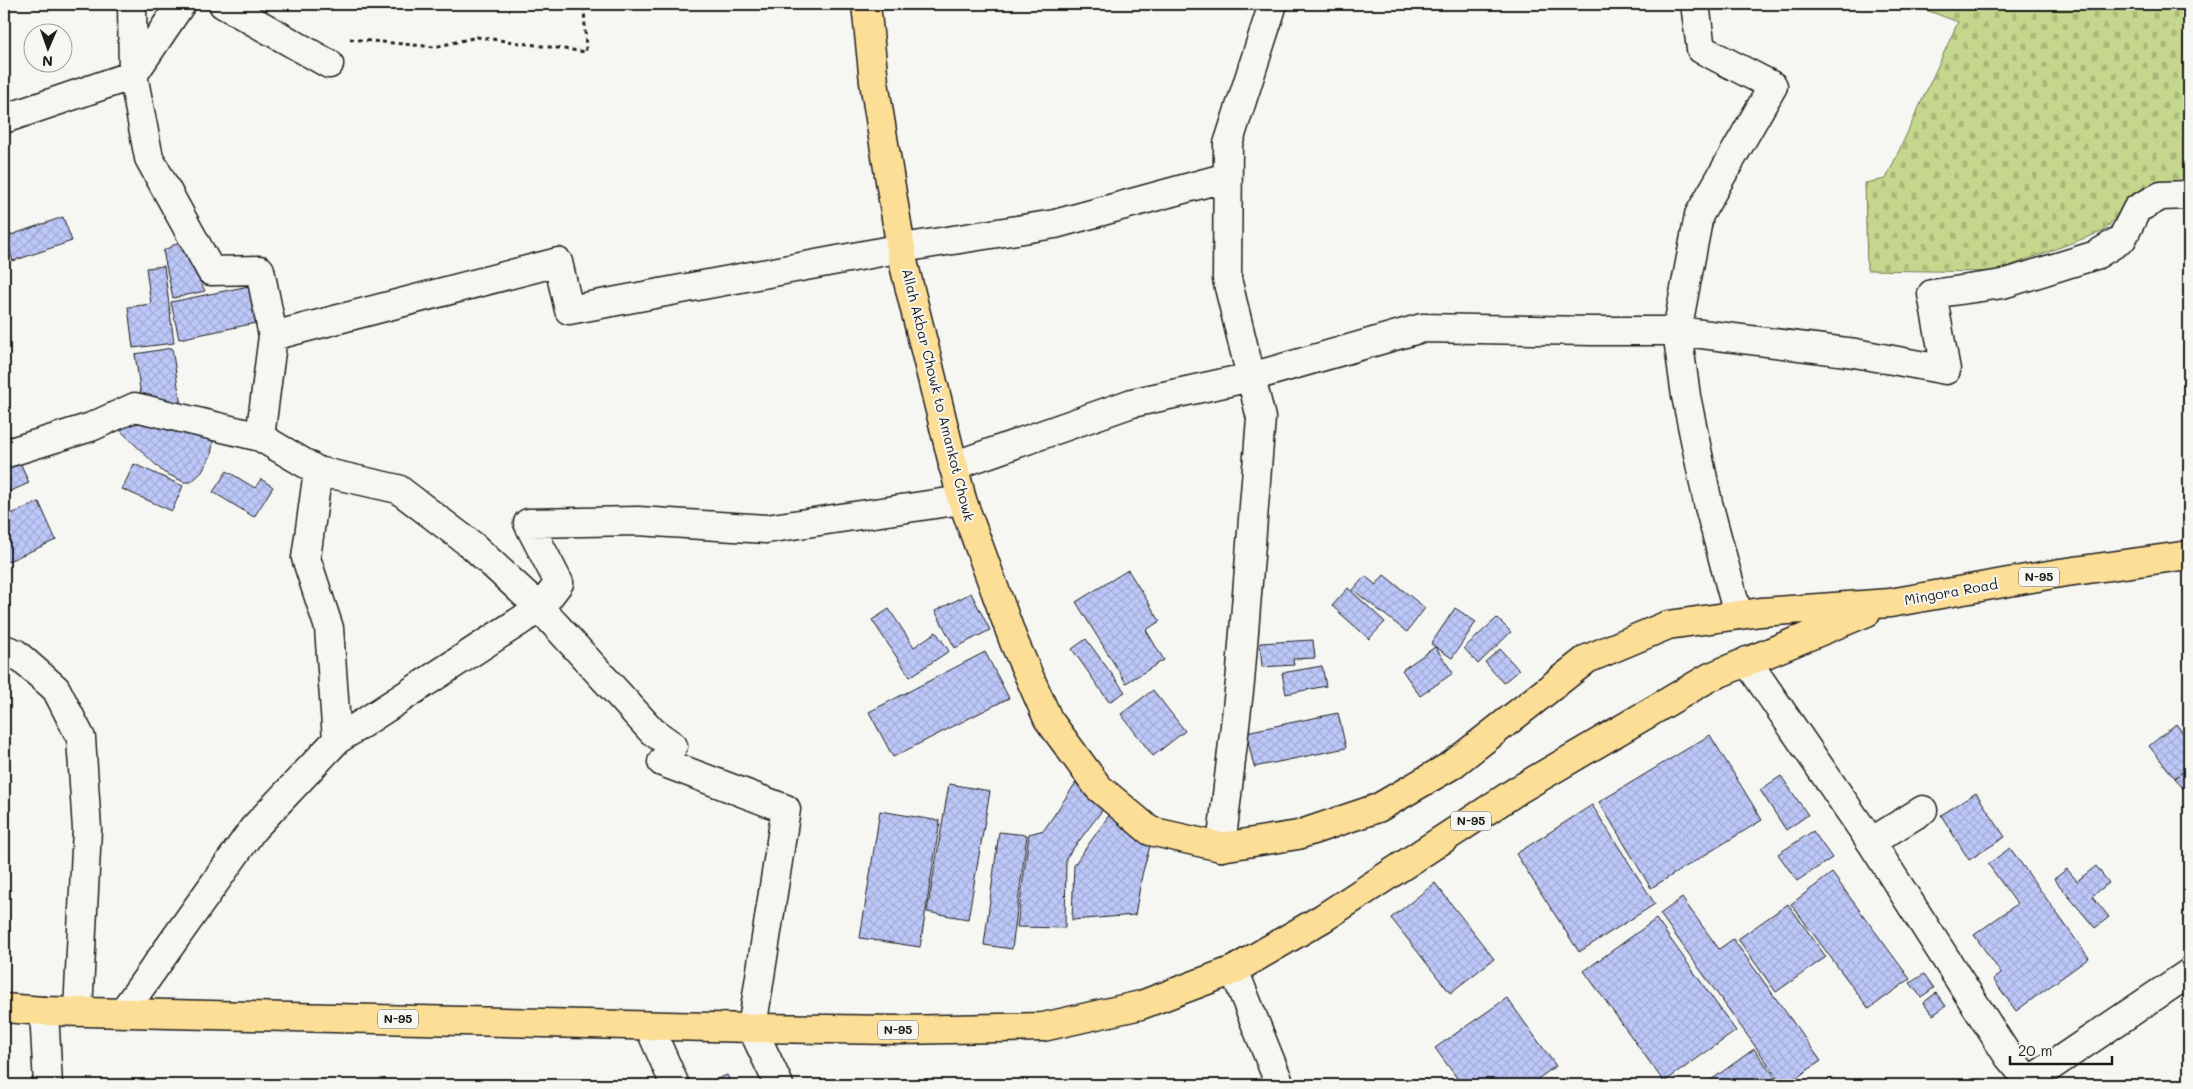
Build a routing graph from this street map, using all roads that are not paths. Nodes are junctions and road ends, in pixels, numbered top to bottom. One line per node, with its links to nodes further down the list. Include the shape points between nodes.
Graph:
1 (132, 4): 8 (street)
2 (181, 4): 8 (street)
3 (223, 4): 7 (street)
4 (866, 4): 12 (main road, Allah Akbar Chowk to Amankot Chowk, via 874,82)
5 (1273, 4): 10 (street, via 1228,144)
6 (1695, 4): 13 (street, via 1701,49 1773,86 1699,215)
7 (329, 64)
8 (133, 75): 9 (street); 14 (street, via 149,158 211,271 260,270)
9 (4, 119)
10 (1228, 177): 12 (street, via 1056,224); 15 (street, via 1227,279)
11 (2189, 195): 13 (street, via 2160,196 2137,208 2122,239 2096,255 2003,284 1932,294 1946,370 1855,353)
12 (902, 248): 14 (street, via 568,310 558,262); 18 (main road, Allah Akbar Chowk to Amankot Chowk)
13 (1677, 331): 15 (street, via 1422,328); 24 (street, via 1686,396 1708,503)
14 (273, 336): 16 (street)
15 (1251, 377): 18 (street, via 1132,403); 30 (street, via 1261,418 1240,682)
16 (260, 437): 17 (street, via 136,407 91,428); 19 (street)
17 (4, 454)
18 (953, 466): 20 (main road, Allah Akbar Chowk to Amankot Chowk)
19 (318, 471): 23 (street, via 398,489 473,546); 27 (street, via 306,558 329,628)
20 (962, 500): 23 (street, via 766,529 638,522 528,523 559,583); 30 (main road, Allah Akbar Chowk to Amankot Chowk, via 1014,642 1048,719 1098,787 1150,831)
21 (2189, 555): 22 (main road, Mingora Road / N-95, via 2060,573)
22 (1890, 603): 24 (main road, Allah Akbar Chowk to Amankot Chowk); 26 (main road, N-95)
23 (540, 608): 27 (street); 38 (street, via 652,731 673,746 662,762 786,808)
24 (1738, 616): 30 (main road, Allah Akbar Chowk to Amankot Chowk, via 1668,626 1587,659 1452,765 1378,808 1298,836)
25 (4, 649): 35 (street, via 15,653 56,690 81,738 86,830)
26 (1747, 661): 29 (street); 31 (main road, N-95, via 1710,677 1518,790 1323,918)
27 (337, 740): 36 (street, via 253,829)
28 (1923, 810): 29 (street)
29 (1871, 842): 32 (street, via 2008,1056 2029,1080)
30 (1221, 847)
31 (1234, 970): 38 (main road, N-95, via 1141,1005 1043,1027 899,1030); 42 (street)
32 (2189, 973)
33 (4, 1008): 34 (main road, N-95)
34 (44, 1011): 35 (main road, N-95); 39 (street)
35 (78, 1011): 36 (main road, N-95)
36 (123, 1012): 37 (main road, N-95)
37 (649, 1026): 38 (main road, N-95); 40 (street)
38 (752, 1028): 41 (street)
39 (48, 1085)
40 (675, 1085)
41 (779, 1085)
42 (1280, 1085)

